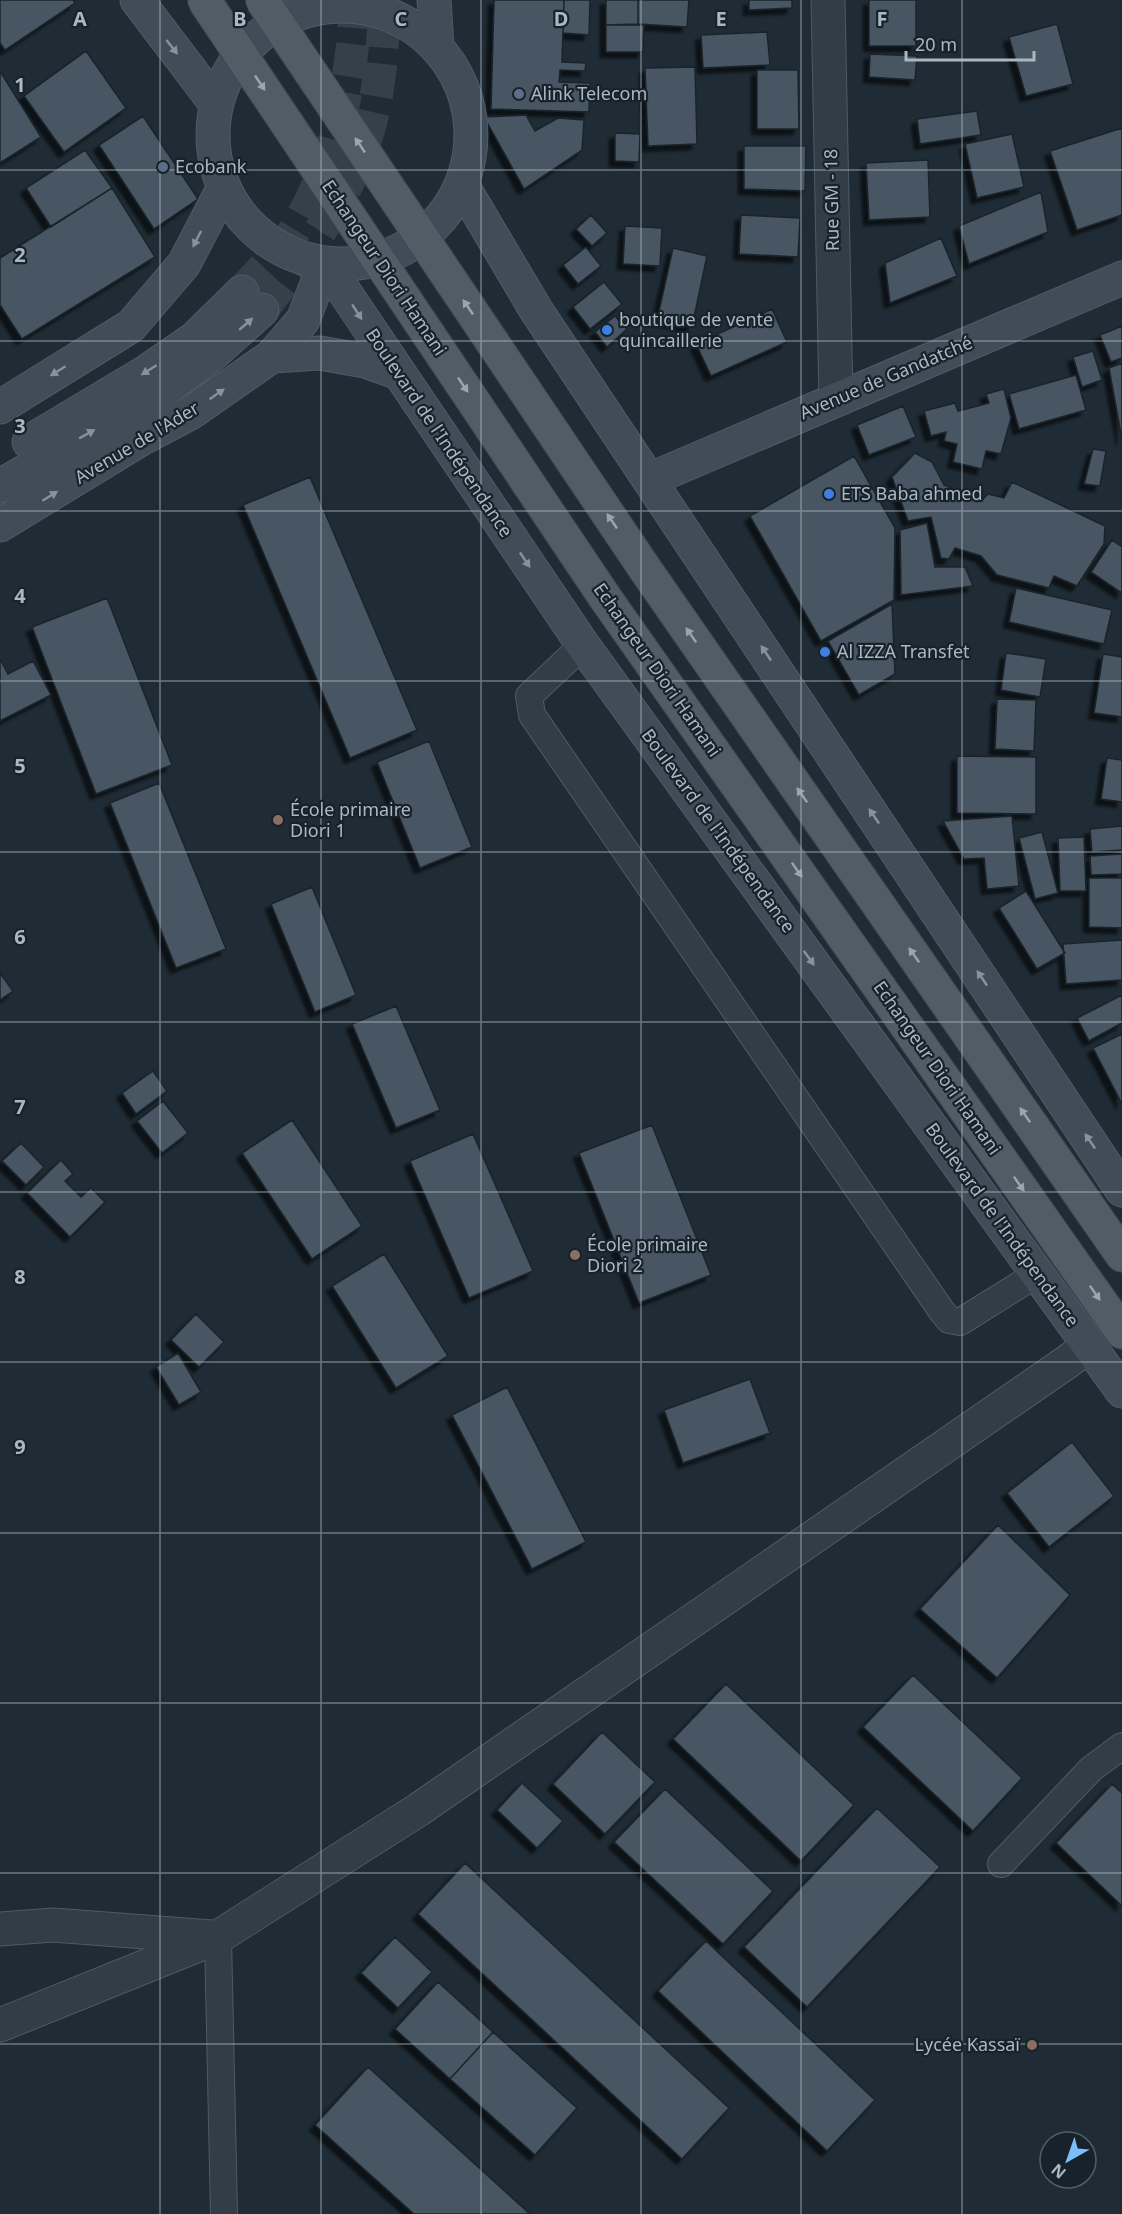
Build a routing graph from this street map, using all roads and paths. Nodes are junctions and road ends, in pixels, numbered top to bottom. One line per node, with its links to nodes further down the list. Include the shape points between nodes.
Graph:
1 (137, 0): 8 (main road, one-way to 8)
2 (204, 0): 25 (main road, Echangeur Diori Hamani, one-way to 25, bridge, via 606,599)
3 (262, 0): 23 (main road, one-way to 3, bridge, via 645,569)
4 (434, 0): 7 (main road)
5 (828, 0): 15 (street, Rue GM - 18)
6 (333, 3): 7 (main road, via 369,8 406,22); 8 (main road, via 267,29 242,52 226,76)
7 (436, 46): 9 (main road, via 458,77 470,112 471,149)
8 (216, 104): 10 (main road, via 213,146)
9 (462, 184): 11 (main road, via 440,221 407,247 367,262); 18 (main road, via 536,310)
10 (224, 187): 11 (main road, via 248,224 283,250); 16 (main road, one-way to 16, via 184,264 131,326)
11 (325, 263): 13 (main road, Avenue de l'Ader, via 303,320); 14 (main road, Boulevard de l'Indépendance, one-way to 14)
12 (1122, 278): 15 (main road, Avenue de Gandatché)
13 (272, 356): 14 (main road, via 320,353); 20 (main road, Avenue de l'Ader, one-way to 13, via 192,412)
14 (396, 372): 21 (main road, Boulevard de l'Indépendance, one-way to 21)
15 (836, 400): 18 (main road, Avenue de Gandatché)
16 (0, 407)
17 (0, 459): 19 (main road, Avenue de l'Ader, one-way to 17, via 154,398 214,353 252,301 146,372)
18 (651, 479): 22 (main road, one-way to 18)
19 (0, 486)
20 (0, 525)
21 (583, 645): 24 (main road, Boulevard de l'Indépendance, one-way to 24); 24 (lane, via 529,696 532,715 941,1310 949,1320 960,1322)
22 (1122, 1190)
23 (1122, 1255)
24 (1037, 1274): 26 (main road, Boulevard de l'Indépendance)
25 (1122, 1332)
26 (1088, 1346): 27 (main road, Boulevard de l'Indépendance); 31 (street, via 418,1810)
27 (1122, 1391)
28 (1122, 1746): 29 (lane, via 1090,1769)
29 (1001, 1864)
30 (0, 1929): 31 (street, via 53,1925)
31 (218, 1937): 32 (street); 33 (lane)
32 (0, 2025)
33 (224, 2214)

